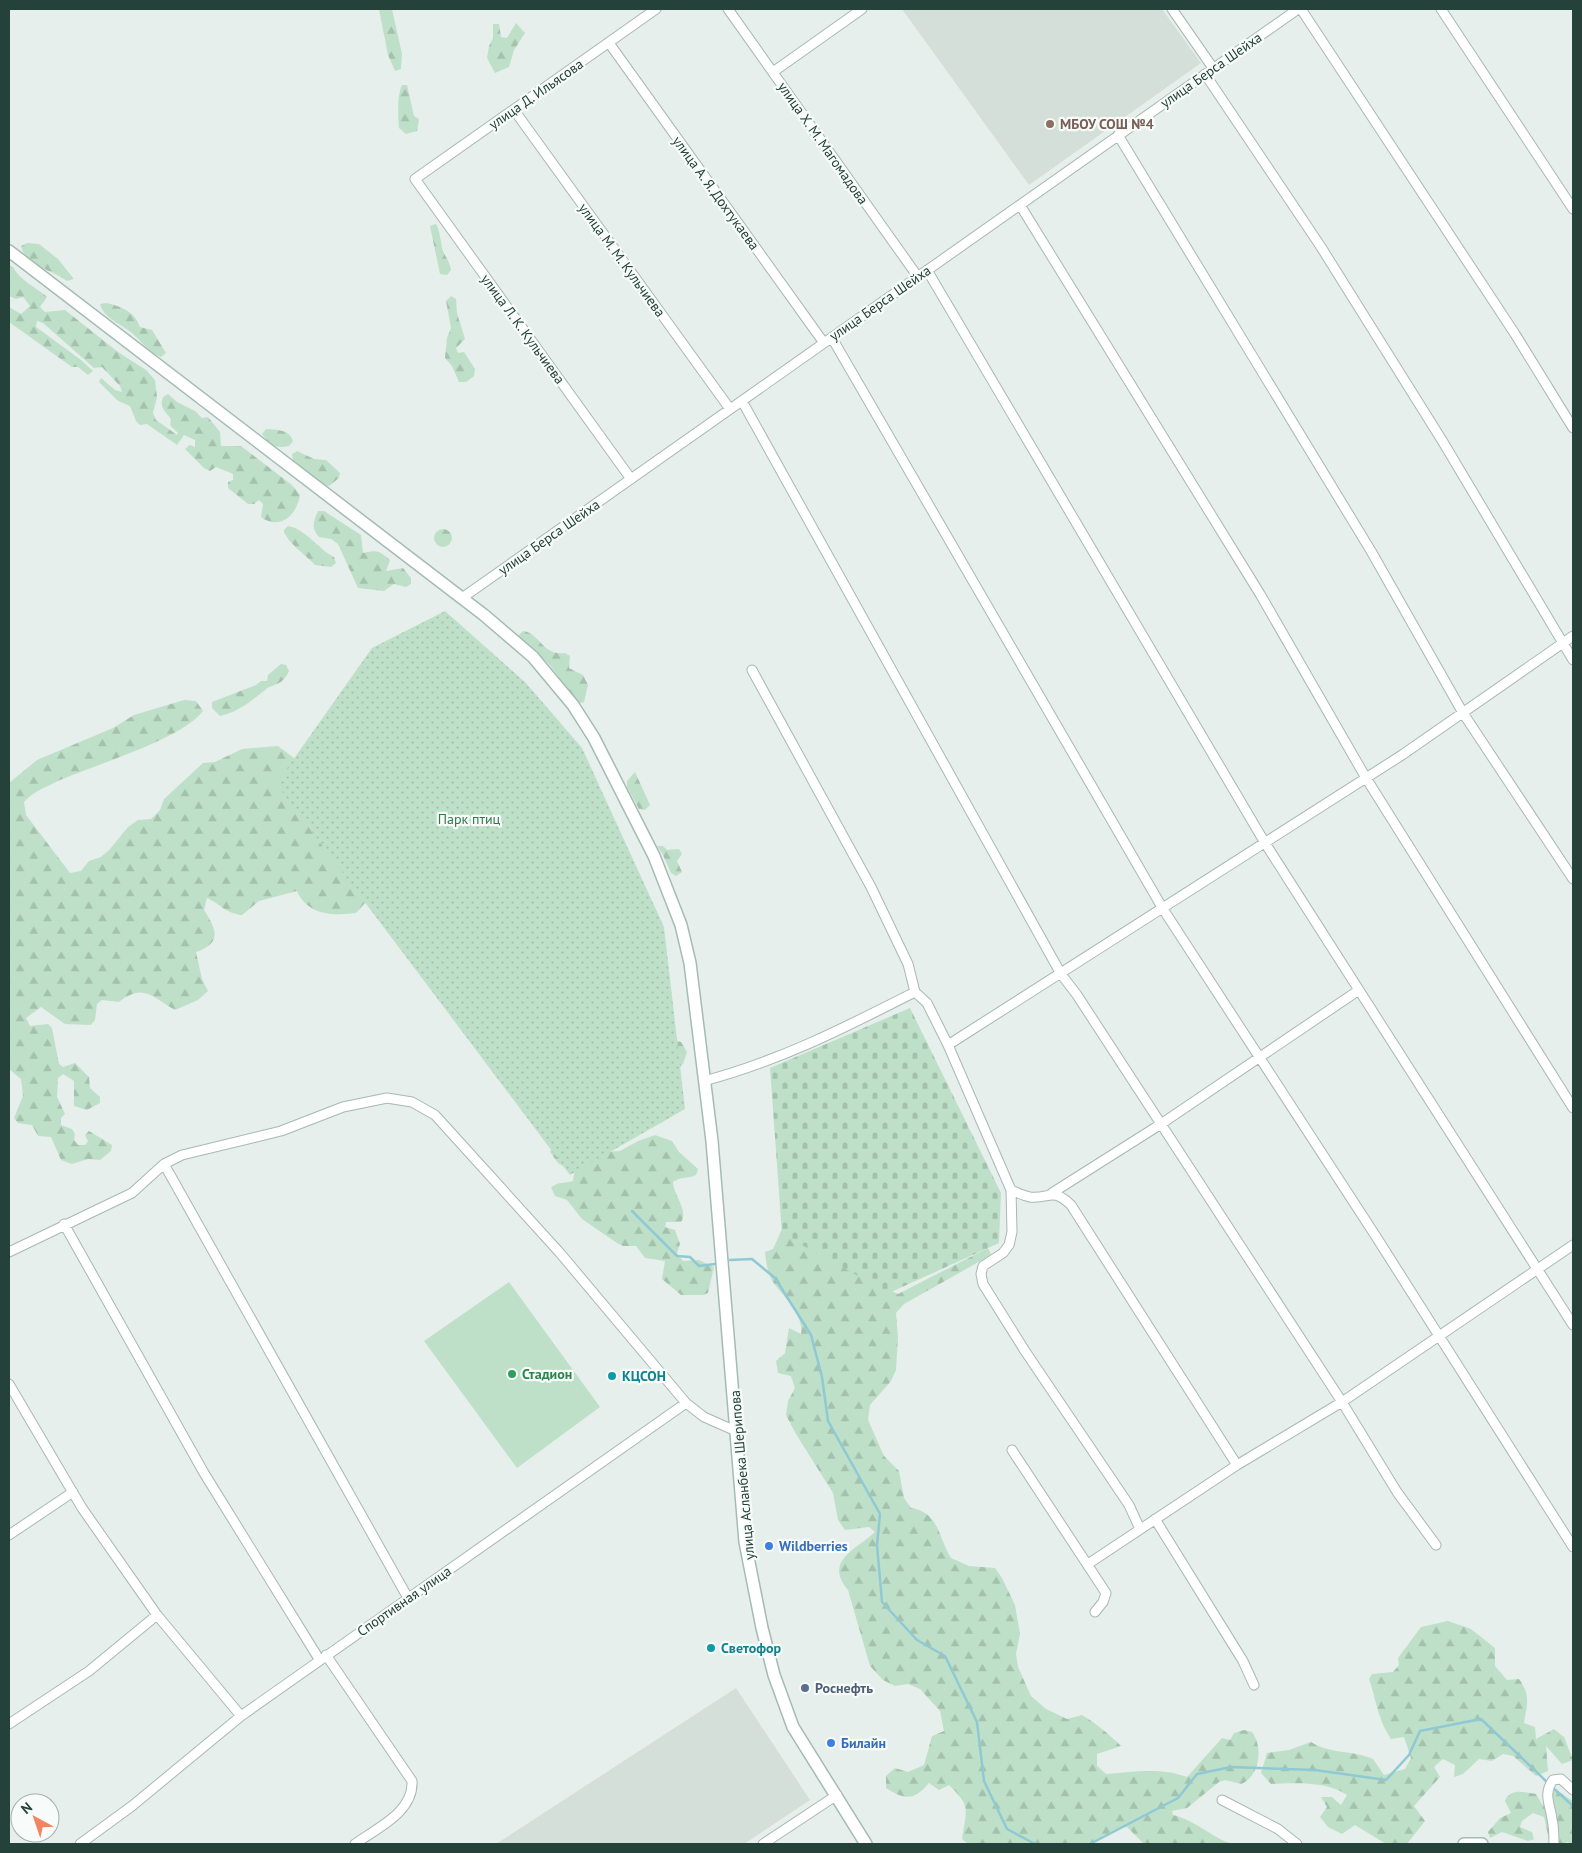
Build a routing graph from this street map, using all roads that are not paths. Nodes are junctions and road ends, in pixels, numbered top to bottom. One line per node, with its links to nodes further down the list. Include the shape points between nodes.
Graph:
1 (656, 9): 7 (street, улица Д. Ильясова)
2 (728, 9): 9 (street, улица Х. М. Магомадова)
3 (862, 9): 9 (street)
4 (1172, 9): 8 (street)
5 (1299, 9): 8 (street, улица Берса Шейха); 22 (street, via 1515,334)
6 (1441, 9): 15 (street)
7 (609, 42): 11 (street, улица Д. Ильясова); 19 (street, улица А. Я. Дохтукаева)
8 (1213, 68): 10 (street, улица Берса Шейха)
9 (773, 72): 18 (street, улица Х. М. Магомадова)
10 (1205, 74): 12 (street, улица Берса Шейха); 26 (street, via 1321,247 1433,425)
11 (514, 110): 13 (street, улица Д. Ильясова); 21 (street, улица М. М. Кульчиева)
12 (1118, 135): 14 (street, улица Берса Шейха); 29 (street, via 1371,551)
13 (415, 179): 23 (street, улица Л. К. Кульчиева)
14 (1020, 205): 17 (street, улица Берса Шейха); 30 (street, via 1260,594)
15 (1573, 208)
16 (9, 251): 24 (main road, улица Асланбека Шерипова)
17 (927, 270): 18 (street, улица Берса Шейха); 31 (street)
18 (918, 277): 19 (street, улица Берса Шейха)
19 (828, 340): 20 (street, улица Берса Шейха); 33 (street, улица А. Я. Дохтукаева)
20 (742, 401): 21 (street, улица Берса Шейха); 34 (street)
21 (730, 409): 23 (street, улица Берса Шейха)
22 (1573, 428)
23 (631, 479): 24 (street, улица Берса Шейха)
24 (462, 598): 39 (main road, улица Асланбека Шерипова, via 533,657 556,684 594,738 620,788 654,856 681,925 690,963)
25 (1573, 636): 26 (street)
26 (1563, 644): 27 (street); 29 (street)
27 (1573, 660)
28 (752, 670): 36 (street, via 871,887 908,964)
29 (1463, 712): 30 (street); 32 (street)
30 (1366, 778): 31 (street); 40 (street)
31 (1265, 843): 33 (street); 35 (street)
32 (1573, 879)
33 (1163, 909): 34 (street); 38 (street, улица А. Я. Дохтукаева)
34 (1061, 974): 37 (street); 41 (street)
35 (1359, 990): 38 (street); 48 (street)
36 (915, 992): 37 (street, via 927,1003); 39 (street, via 810,1045 751,1068)
37 (948, 1045): 43 (street)
38 (1259, 1057): 41 (street); 50 (street, улица А. Я. Дохтукаева)
39 (704, 1081): 54 (main road, улица Асланбека Шерипова)
40 (1573, 1108)
41 (1160, 1124): 44 (street); 52 (street)
42 (164, 1164): 45 (street, via 132,1193); 53 (street, via 182,1155 281,1131 343,1107 387,1098 412,1102 435,1115 560,1252); 64 (street)
43 (1011, 1190): 44 (street, via 1030,1197); 59 (street, via 1012,1232 1009,1245 983,1266 980,1274 983,1284 1128,1505)
44 (1052, 1193): 56 (street, via 1070,1205)
45 (64, 1224): 47 (street); 67 (street, via 204,1473)
46 (1573, 1245): 48 (street)
47 (9, 1252)
48 (1538, 1269): 49 (street); 50 (street)
49 (1573, 1324)
50 (1440, 1336): 52 (street); 62 (street, улица А. Я. Дохтукаева)
51 (9, 1384): 57 (street)
52 (1342, 1402): 56 (street); 61 (street, via 1397,1492)
53 (686, 1403): 54 (street, via 704,1417); 64 (street, Спортивная улица)
54 (738, 1432): 72 (main road, улица Асланбека Шерипова, via 745,1542 774,1675 793,1727)
55 (1012, 1450): 63 (street)
56 (1237, 1466): 58 (street)
57 (73, 1492): 60 (street); 66 (street)
58 (1155, 1519): 59 (street); 68 (street, via 1243,1661)
59 (1140, 1529): 63 (street)
60 (9, 1535)
61 (1436, 1545)
62 (1573, 1547)
63 (1088, 1564): 65 (street, via 1106,1593)
64 (408, 1598): 67 (street, Спортивная улица)
65 (1095, 1612)
66 (157, 1615): 69 (street); 70 (street, via 89,1671)
67 (322, 1657): 69 (street, Спортивная улица); 75 (street, via 412,1781 411,1797 404,1808)
68 (1254, 1685)
69 (241, 1716): 74 (street, Спортивная улица, via 132,1806)
70 (9, 1724)
71 (1573, 1790): 81 (street, via 1561,1779 1553,1780 1548,1787)
72 (837, 1796): 76 (street); 77 (main road, улица Асланбека Шерипова)
73 (1222, 1800): 78 (street, via 1278,1829)
74 (80, 1844)
75 (355, 1844)
76 (763, 1844)
77 (866, 1844)
78 (1298, 1844)
79 (1464, 1844): 80 (main road)
80 (1482, 1844)
81 (1554, 1844)

